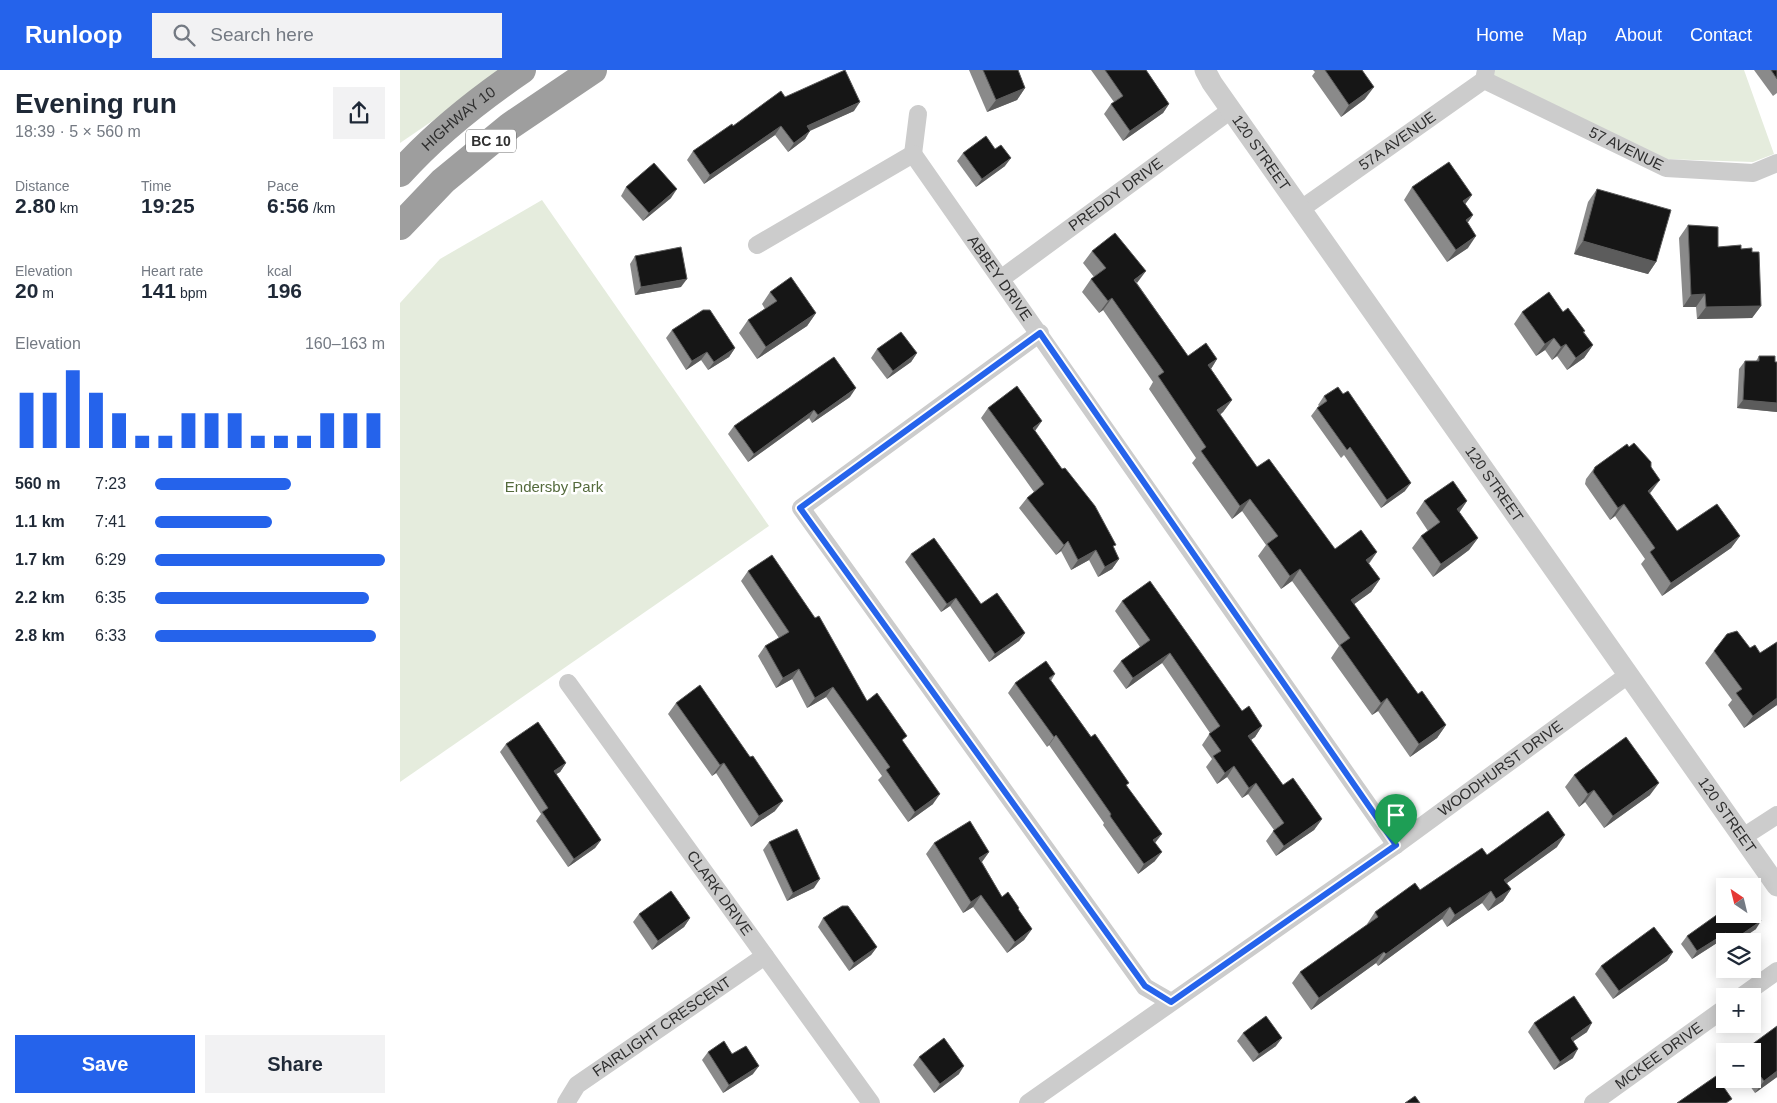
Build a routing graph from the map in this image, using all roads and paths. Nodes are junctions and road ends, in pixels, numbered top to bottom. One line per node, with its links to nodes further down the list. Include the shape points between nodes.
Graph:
1 (522, 70): 9 (highway, HIGHWAY 10 / BC 10, via 475,103)
2 (593, 70): 11 (highway, BC 10, via 502,132 443,181)
3 (1205, 74): 5 (street, 120 STREET)
4 (1485, 75): 8 (street, 57 AVENUE, via 1666,168 1753,173); 10 (street, 57A AVENUE)
5 (1231, 110): 10 (street, 120 STREET); 13 (street, PREDDY DRIVE)
6 (918, 114): 7 (street)
7 (913, 154): 12 (street); 13 (street, ABBEY DRIVE)
8 (1777, 163)
9 (400, 173)
10 (1301, 209): 15 (street, 120 STREET)
11 (400, 226)
12 (757, 245)
13 (1002, 278): 14 (street, ABBEY DRIVE)
14 (1040, 333): 19 (street, ABBEY DRIVE); 24 (street, via 800,508 1145,986)
15 (1628, 675): 18 (street, 120 STREET); 19 (street, WOODHURST DRIVE)
16 (568, 683): 21 (street, CLARK DRIVE)
17 (1777, 815): 18 (street)
18 (1743, 838): 20 (street, 120 STREET)
19 (1396, 845): 24 (street, WOODHURST DRIVE)
20 (1777, 886)
21 (765, 956): 26 (street, FAIRLIGHT CRESCENT, via 577,1085); 27 (street, CLARK DRIVE)
22 (1777, 971): 23 (street)
23 (1753, 988)
24 (1171, 1002): 28 (street, WOODHURST DRIVE)
25 (1716, 1014): 29 (street, MCKEE DRIVE)
26 (566, 1103)
27 (871, 1103)
28 (1028, 1103)
29 (1593, 1103)

